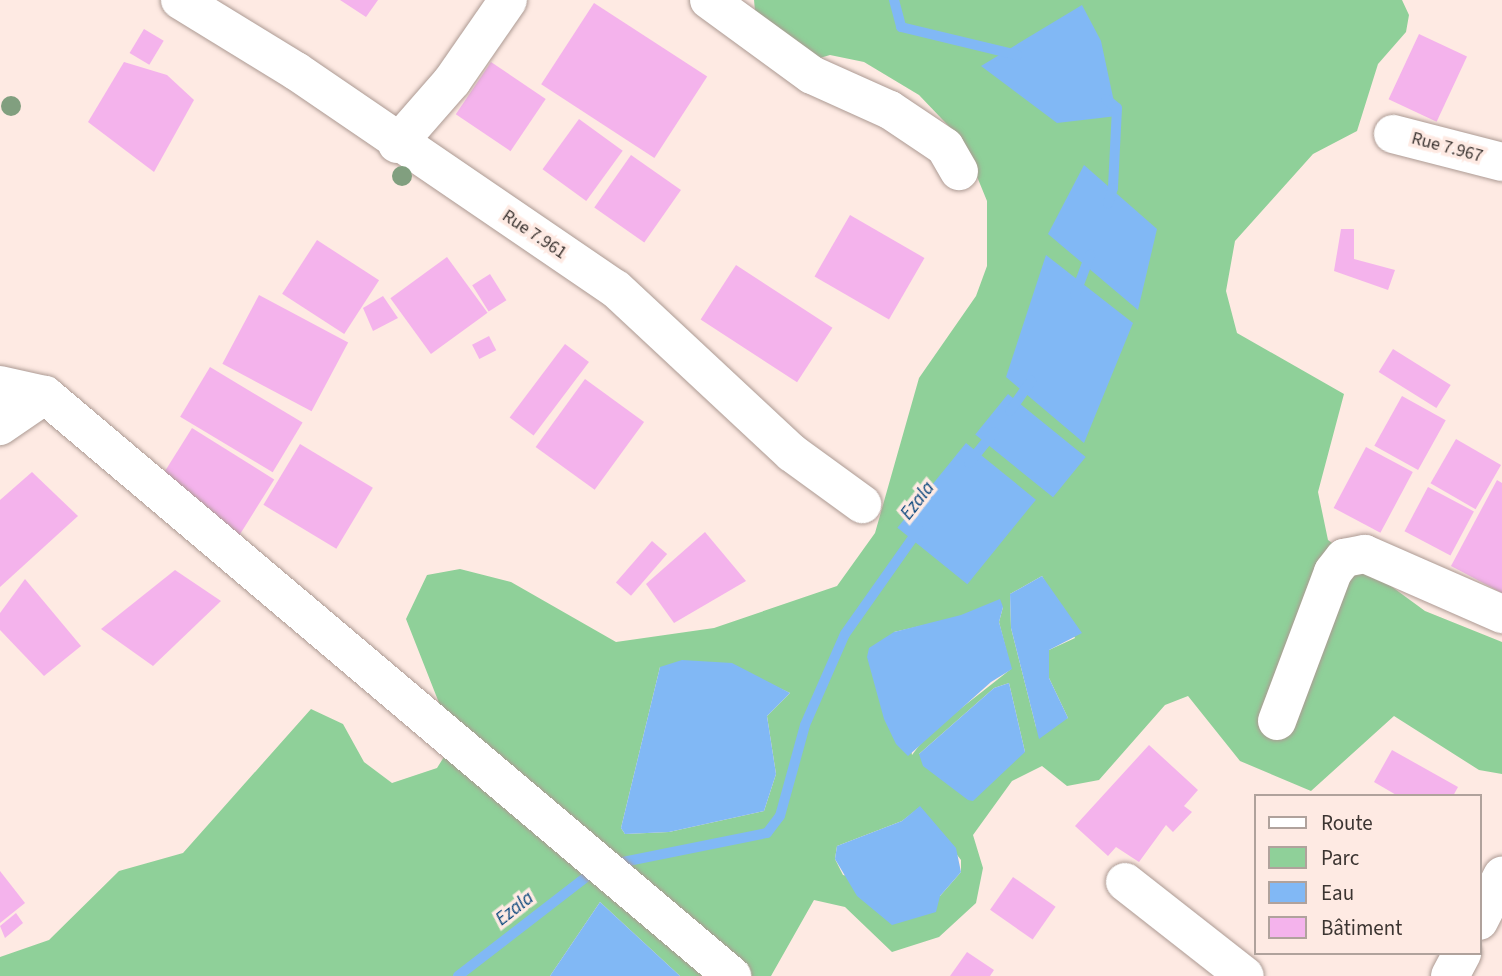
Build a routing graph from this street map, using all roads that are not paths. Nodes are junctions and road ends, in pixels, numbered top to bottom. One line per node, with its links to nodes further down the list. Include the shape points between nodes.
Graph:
1 (180, 0): 5 (street, Rue 7.961, via 296,71)
2 (508, 0): 5 (street, via 452,81)
3 (709, 0): 7 (street, via 812,75 890,110 945,147)
4 (1393, 134): 6 (street, Rue 7.967)
5 (397, 144): 11 (street, Rue 7.961, via 616,289 792,453)
6 (1502, 162)
7 (959, 172)
8 (0, 385): 9 (street)
9 (45, 396): 10 (street); 18 (street)
10 (0, 426)
11 (862, 504)
12 (1502, 614): 13 (street, via 1365,554 1344,558 1333,572)
13 (1277, 720)
14 (1502, 876): 16 (street)
15 (1125, 882): 19 (street)
16 (1481, 916)
17 (1461, 955): 20 (street)
18 (723, 969)
19 (1245, 976)
20 (1450, 976)

